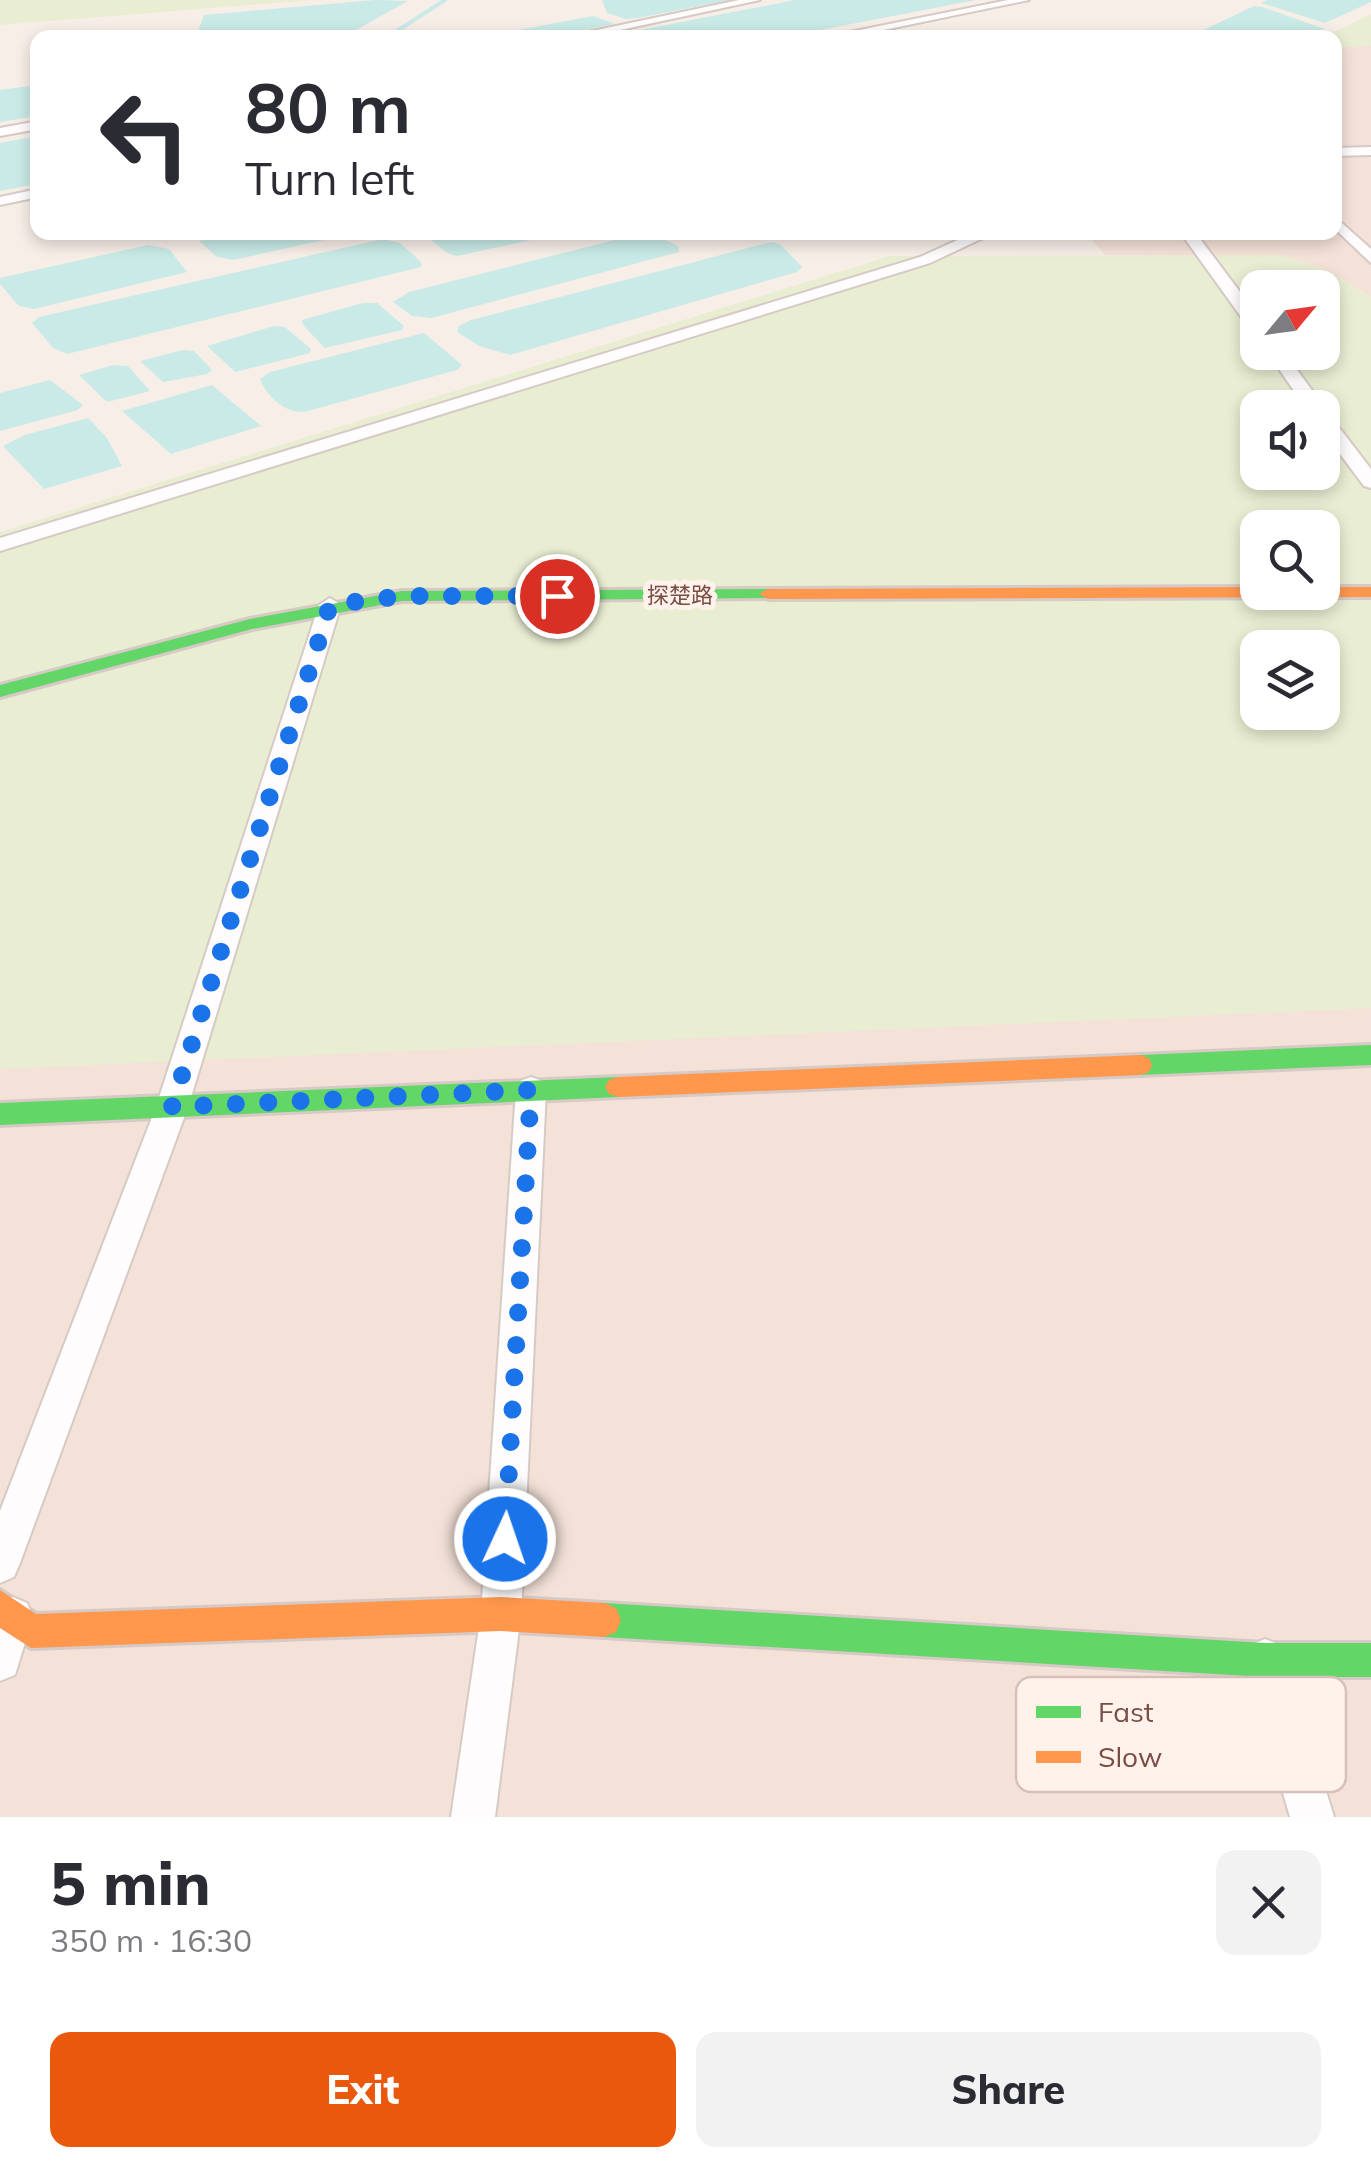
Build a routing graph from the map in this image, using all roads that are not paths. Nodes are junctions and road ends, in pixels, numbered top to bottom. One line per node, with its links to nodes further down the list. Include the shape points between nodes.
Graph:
1 (755, 0): 5 (street)
2 (1024, 0): 4 (street)
3 (856, 20): 4 (street)
4 (874, 28): 6 (street); 7 (street)
5 (604, 30)
6 (864, 30)
7 (878, 30)
8 (30, 127): 9 (street)
9 (0, 132)
10 (1371, 151): 11 (street)
11 (1342, 152)
12 (30, 195): 13 (street)
13 (0, 201)
14 (1342, 228): 17 (street)
15 (970, 240): 21 (street, via 910,265)
16 (1193, 240): 18 (street)
17 (1371, 258)
18 (1240, 304)
19 (1340, 441): 20 (street)
20 (1371, 482)
21 (0, 546)
22 (1371, 592): 23 (street, 探楚路, via 422,596)
23 (330, 605): 24 (street, 探楚路); 27 (street)
24 (0, 691)
25 (1371, 1056): 26 (street)
26 (531, 1090): 27 (street); 31 (street)
27 (172, 1107): 28 (street); 29 (street)
28 (0, 1114)
29 (0, 1564)
30 (7, 1612): 31 (street, via 32,1631); 32 (street)
31 (501, 1614): 33 (street); 37 (street)
32 (0, 1660)
33 (1265, 1660): 34 (street); 35 (street)
34 (1371, 1660)
35 (1270, 1677)
36 (1305, 1792): 38 (street)
37 (473, 1817)
38 (1312, 1817)

